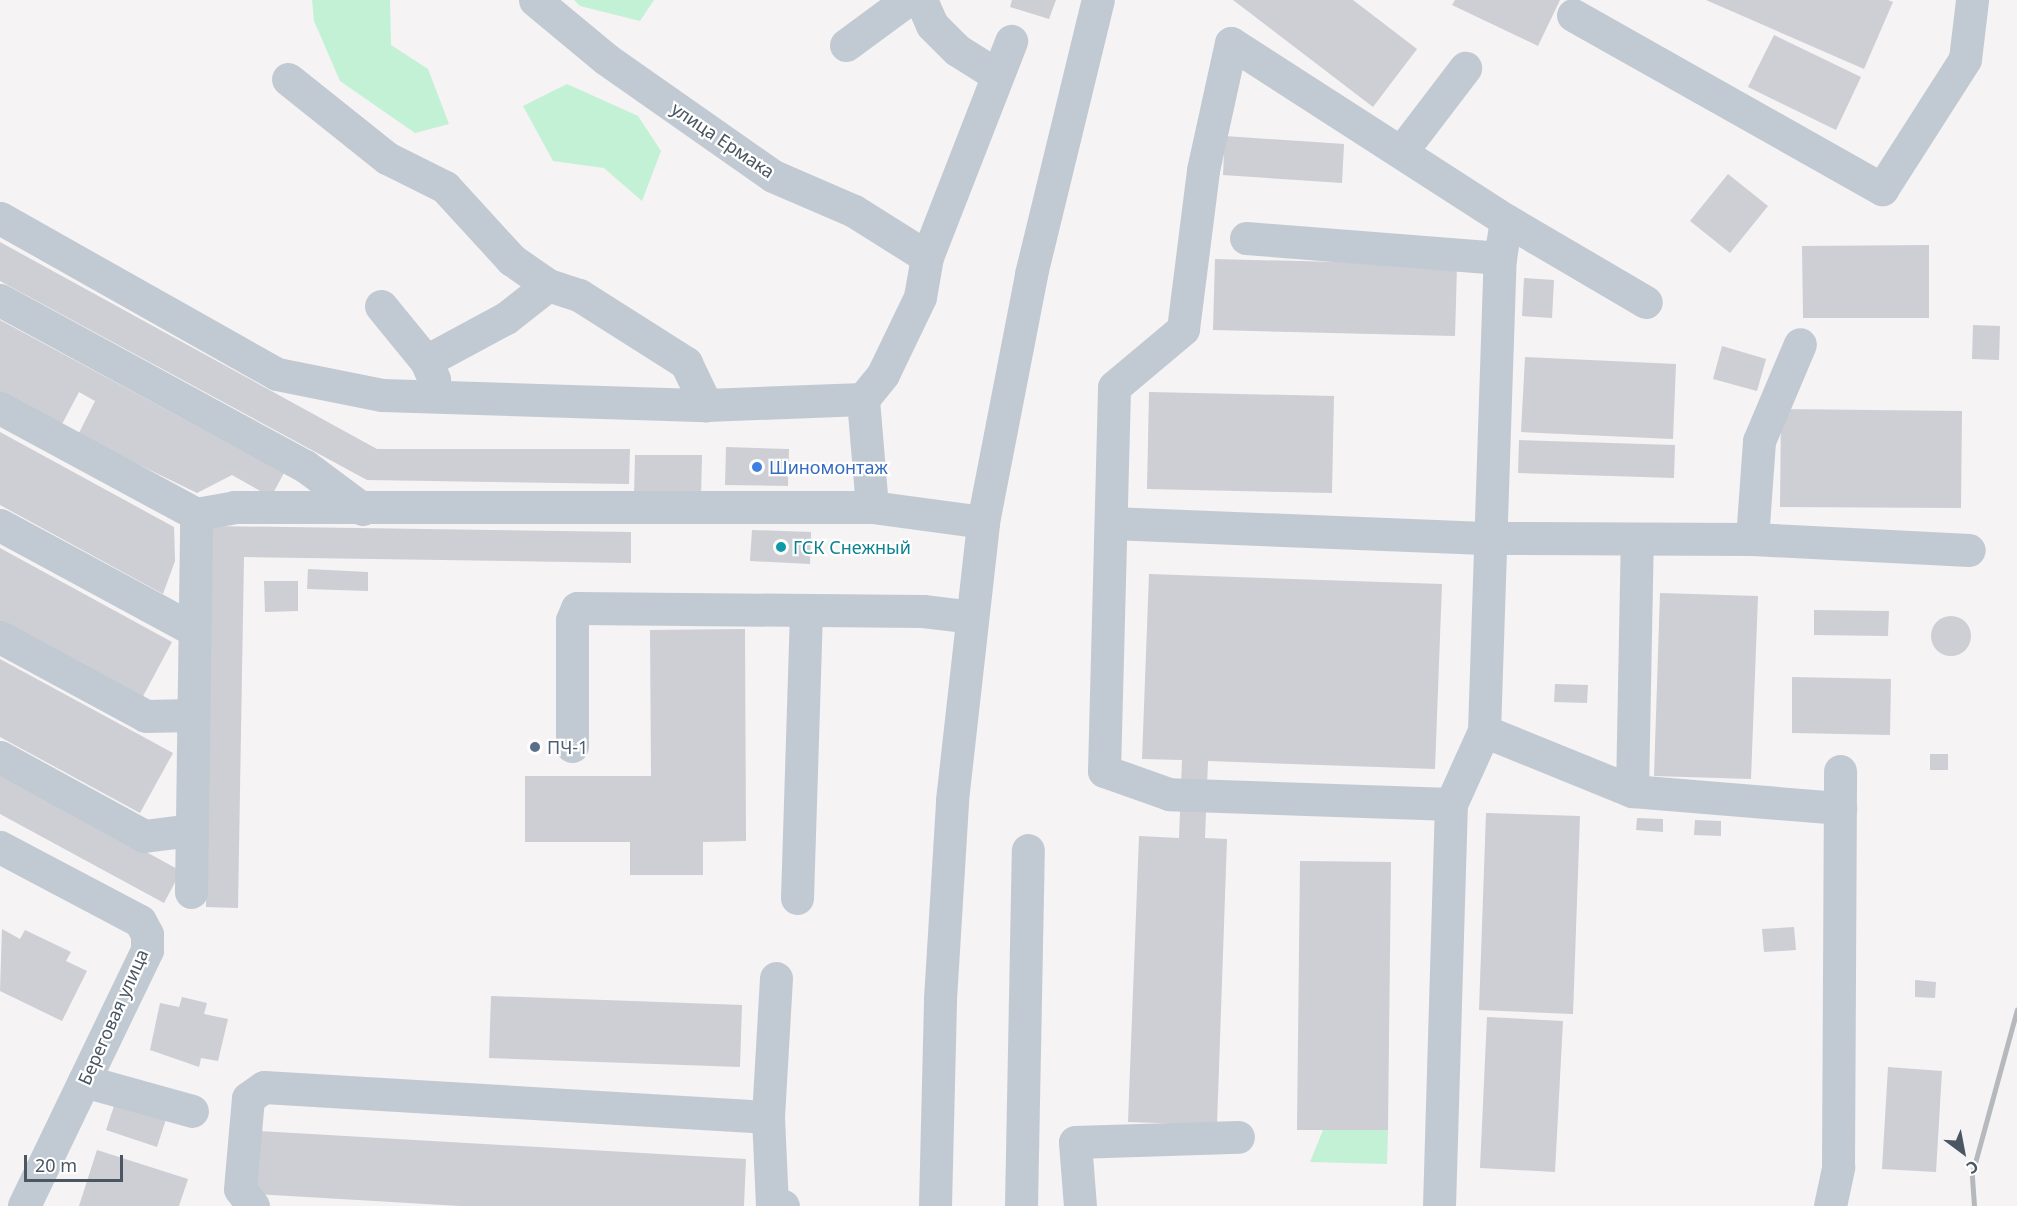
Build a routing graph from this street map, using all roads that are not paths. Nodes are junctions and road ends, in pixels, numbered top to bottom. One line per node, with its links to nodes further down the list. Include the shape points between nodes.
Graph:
1 (535, 0): 16 (street, улица Ермака, via 606,59 773,176 854,211)
2 (907, 0): 8 (street)
3 (921, 0): 10 (street, via 940,34)
4 (1098, 0): 31 (street, via 1031,274)
5 (1972, 0): 6 (street, via 1965,58 1882,189)
6 (1573, 15)
7 (1011, 41): 10 (street)
8 (846, 45)
9 (1465, 68): 12 (street)
10 (997, 75): 16 (street)
11 (288, 79): 18 (street, via 387,158 445,187 512,260)
12 (1401, 152): 14 (street); 32 (street, via 1231,44 1203,170 1183,329 1114,387)
13 (0, 218): 24 (street, via 277,374 382,395)
14 (1506, 220): 17 (street); 20 (street)
15 (1246, 238): 17 (street)
16 (927, 257): 25 (street, via 920,297 883,374)
17 (1500, 258): 34 (street)
18 (548, 285): 23 (street, via 506,318); 26 (street, via 579,295 686,363)
19 (0, 300): 29 (street, via 305,466)
20 (1646, 302)
21 (381, 306): 23 (street)
22 (1800, 344): 36 (street, via 1759,441)
23 (426, 361): 24 (street)
24 (442, 397): 26 (street)
25 (863, 399): 26 (street); 28 (street)
26 (706, 405)
27 (0, 408): 30 (street)
28 (872, 507): 29 (street); 31 (street)
29 (363, 509): 30 (street, via 234,507)
30 (196, 514): 40 (street)
31 (983, 522): 39 (street)
32 (1111, 523): 34 (street); 48 (street, via 1104,771 1169,794)
33 (0, 525): 40 (street)
34 (1491, 538): 35 (street); 43 (street)
35 (1637, 538): 36 (street); 47 (street)
36 (1752, 539): 37 (street)
37 (1969, 550)
38 (806, 611): 39 (street, via 923,611); 44 (street, via 577,608 572,620); 54 (street)
39 (972, 617): 63 (street, via 949,847)
40 (194, 630): 42 (street)
41 (0, 637): 42 (street, via 146,716)
42 (193, 715): 50 (street)
43 (1484, 731): 47 (street); 48 (street)
44 (572, 746)
45 (0, 758): 50 (street, via 144,836)
46 (1840, 771): 49 (street)
47 (1632, 791): 49 (street)
48 (1451, 804): 66 (street)
49 (1840, 808): 67 (street, via 1838,1167)
50 (191, 830): 53 (street)
51 (0, 847): 56 (street, Береговая улица, via 140,921 147,934 147,950)
52 (1028, 850): 64 (street)
53 (190, 892)
54 (797, 898)
55 (776, 978): 58 (street)
56 (84, 1081): 57 (street); 60 (street, Береговая улица)
57 (192, 1112)
58 (768, 1117): 61 (street, via 264,1087 248,1098 240,1189); 62 (street)
59 (1238, 1137): 65 (street, via 1075,1142)
60 (24, 1206)
61 (253, 1206)
62 (776, 1206)
63 (935, 1206)
64 (1021, 1206)
65 (1080, 1206)
66 (1439, 1206)
67 (1830, 1206)

